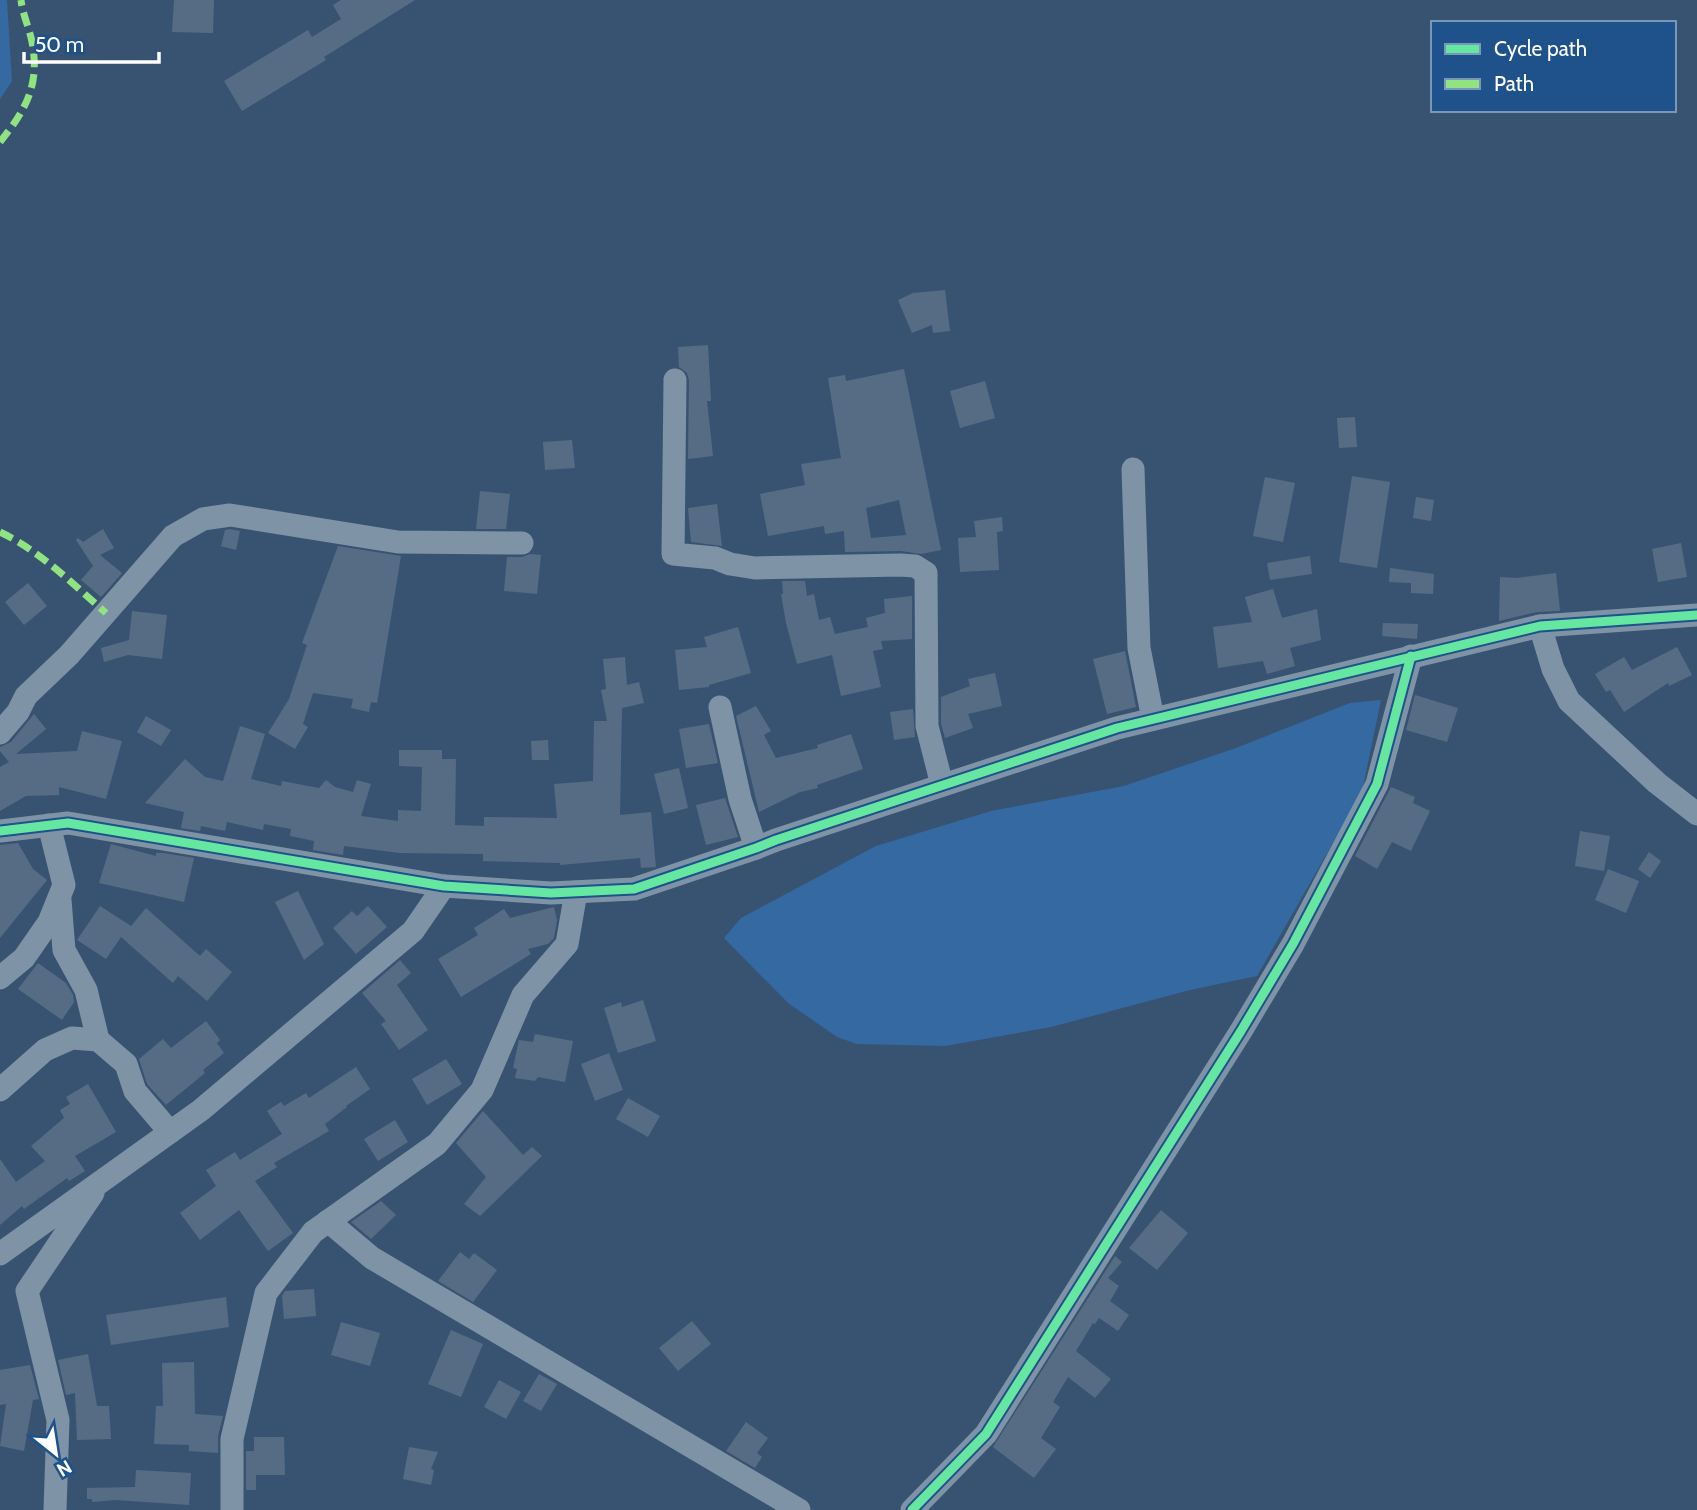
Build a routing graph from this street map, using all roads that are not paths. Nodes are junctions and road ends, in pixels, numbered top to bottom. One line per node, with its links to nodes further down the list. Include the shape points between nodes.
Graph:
1 (675, 380): 10 (street, via 673,554 755,568 900,565 926,573 927,726)
2 (1133, 469): 8 (street, via 1139,648)
3 (522, 543): 9 (street, via 398,542 230,515 203,519 173,536 69,655 26,696)
4 (1697, 615): 5 (street)
5 (1540, 626): 6 (street); 11 (street, via 1569,701)
6 (1412, 656): 8 (street); 28 (street, via 1377,784 1293,944 986,1434)
7 (719, 707): 14 (street)
8 (1153, 719): 10 (street)
9 (0, 733)
10 (942, 785): 14 (street)
11 (1697, 814)
12 (49, 825): 13 (street); 15 (street, via 68,823); 17 (street, via 64,885)
13 (0, 831)
14 (756, 848): 16 (street, via 634,889)
15 (444, 886): 16 (street); 21 (street, via 413,931)
16 (576, 892): 23 (street, via 567,944 523,995 482,1090 437,1144)
17 (59, 897): 18 (street, via 49,922 24,958); 19 (street, via 64,950 86,990)
18 (0, 978)
19 (98, 1040): 20 (street, via 72,1038 45,1050); 21 (street, via 126,1064 135,1091)
20 (0, 1090)
21 (170, 1132): 22 (street)
22 (100, 1182): 24 (street); 25 (street, via 27,1291 58,1420)
23 (328, 1221): 26 (street, via 313,1232 266,1293 232,1439); 27 (street, via 372,1258)
24 (0, 1254)
25 (55, 1510)
26 (232, 1510)
27 (799, 1510)
28 (912, 1510)

